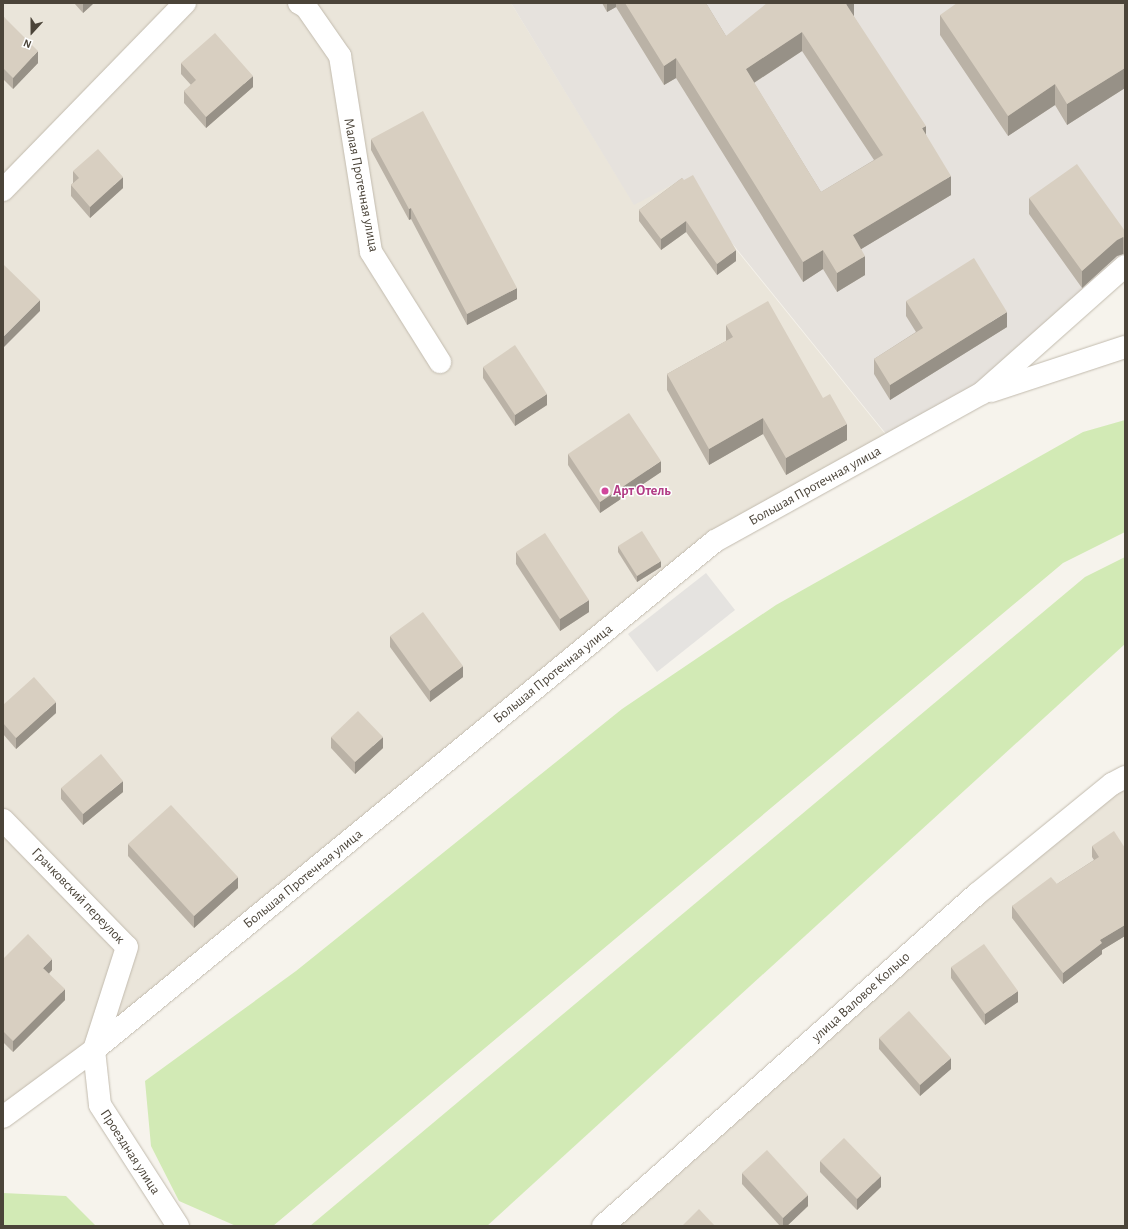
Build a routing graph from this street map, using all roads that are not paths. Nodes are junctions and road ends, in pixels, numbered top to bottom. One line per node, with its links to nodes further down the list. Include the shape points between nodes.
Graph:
1 (185, 3): 3 (street)
2 (299, 3): 6 (street, Малая Протечная улица, via 306,7 340,56 372,252)
3 (3, 190)
4 (1125, 266): 7 (street, Большая Протечная улица)
5 (1125, 347): 7 (street)
6 (440, 362)
7 (982, 393): 10 (street, Большая Протечная улица, via 715,541)
8 (1125, 777): 13 (street, улица Валовое Кольцо, via 1112,784 977,894)
9 (3, 820): 10 (street, Грачковский переулок, via 127,947)
10 (94, 1050): 11 (street, Большая Протечная улица); 12 (street, Проездная улица, via 100,1105)
11 (3, 1117)
12 (178, 1226)
13 (603, 1226)

